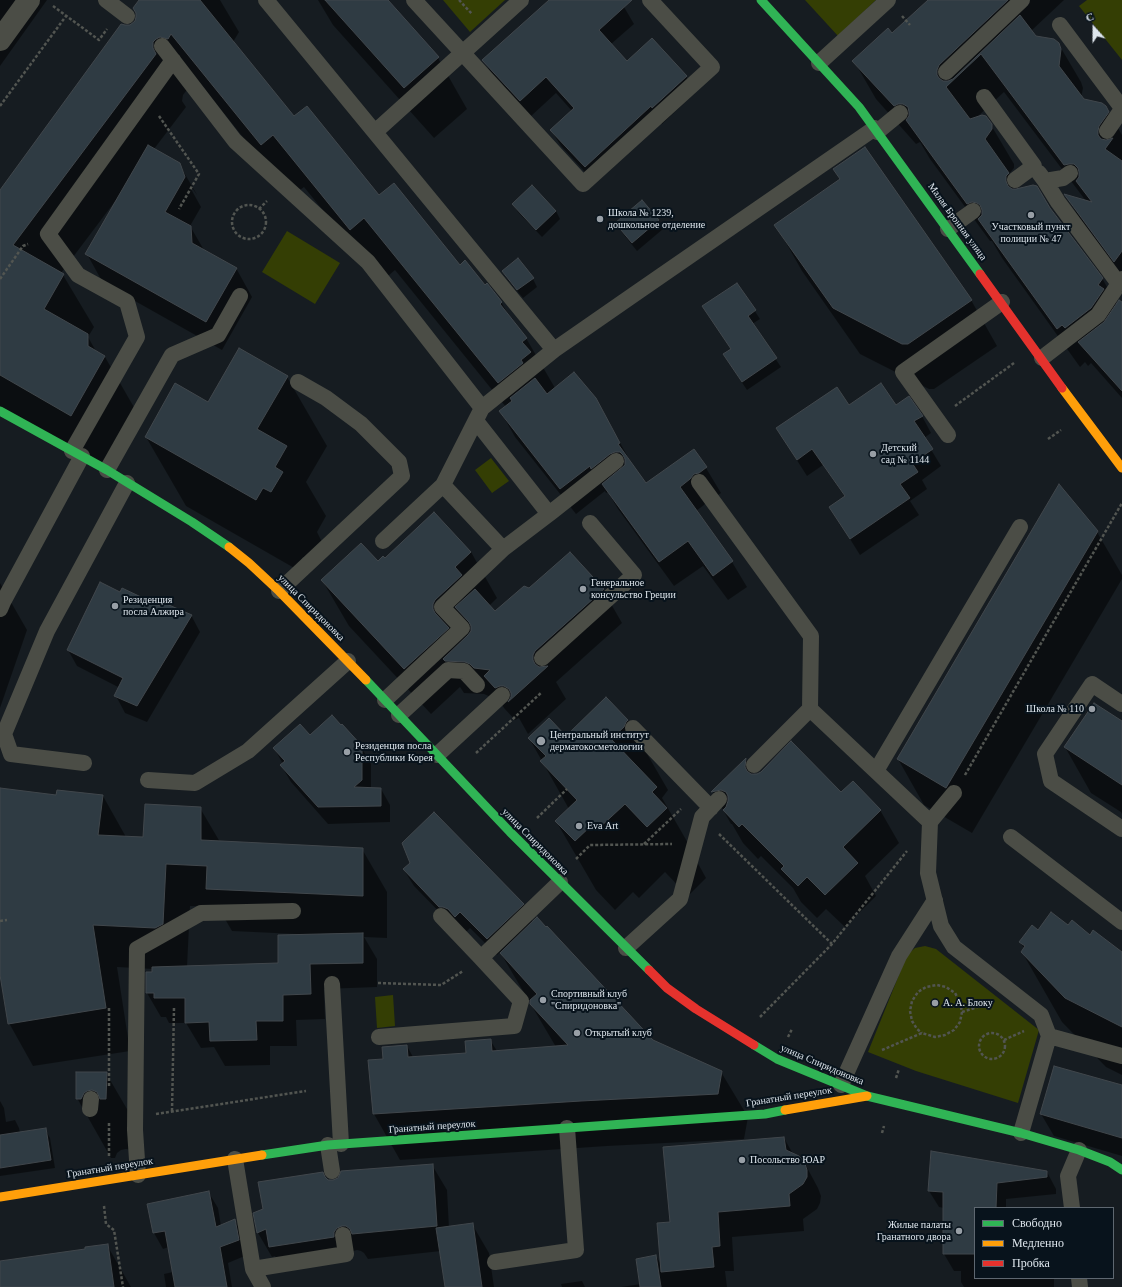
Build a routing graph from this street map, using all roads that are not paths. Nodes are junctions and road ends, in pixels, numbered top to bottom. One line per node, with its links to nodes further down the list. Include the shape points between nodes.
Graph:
1 (29, 0): 12 (street)
2 (106, 0): 10 (lane)
3 (266, 0): 23 (lane)
4 (414, 0): 14 (lane)
5 (521, 0): 14 (lane)
6 (650, 0): 14 (lane, via 712,67 582,184)
7 (761, 0): 16 (street, Малая Бронная улица)
8 (888, 0): 16 (lane)
9 (1022, 0): 17 (lane)
10 (124, 13)
11 (1060, 25): 19 (lane)
12 (0, 40)
13 (162, 46): 15 (lane)
14 (462, 54): 23 (lane)
15 (173, 60): 37 (lane, via 235,141 368,262); 39 (lane, via 48,234 78,275 127,302 137,337)
16 (819, 63): 21 (street, Малая Бронная улица)
17 (946, 72)
18 (984, 97): 24 (lane)
19 (1122, 108): 22 (lane)
20 (900, 113): 21 (lane)
21 (876, 130): 29 (street, Малая Бронная улица); 33 (lane)
22 (1107, 131)
23 (375, 132): 33 (lane)
24 (1034, 166): 26 (lane); 27 (lane)
25 (1070, 173): 27 (lane, via 1063,178)
26 (1015, 180)
27 (1045, 181): 30 (lane, via 1058,202)
28 (973, 211): 29 (lane)
29 (948, 229): 32 (street, Малая Бронная улица)
30 (1120, 281): 34 (lane, via 1098,315)
31 (240, 296): 42 (lane, via 218,335 172,354)
32 (1002, 302): 34 (street, Малая Бронная улица); 38 (lane, via 903,372)
33 (554, 350): 37 (lane)
34 (1042, 358): 41 (street, Малая Бронная улица)
35 (298, 382): 51 (lane, via 326,398 361,424 399,462 402,476)
36 (0, 411): 39 (street, улица Спиридоновка)
37 (479, 414): 45 (lane); 46 (lane)
38 (948, 435)
39 (77, 454): 42 (street, улица Спиридоновка); 52 (lane)
40 (616, 461): 46 (lane)
41 (1122, 468)
42 (107, 470): 44 (street, улица Спиридоновка)
43 (699, 482): 59 (lane, via 811,636)
44 (128, 483): 51 (street, улица Спиридоновка, via 223,542); 63 (lane, via 47,631 4,734 12,754)
45 (443, 485): 49 (lane); 50 (lane)
46 (549, 514): 50 (lane)
47 (590, 523): 53 (lane, via 634,575)
48 (1020, 526): 65 (lane)
49 (383, 541)
50 (503, 549): 57 (lane, via 442,607 462,628)
51 (279, 591): 54 (street, улица Спиридоновка)
52 (0, 609)
53 (542, 658)
54 (348, 661): 57 (street, улица Спиридоновка); 66 (lane, via 248,751 195,783)
55 (477, 686): 60 (lane, via 464,671 448,670)
56 (502, 695): 62 (lane)
57 (385, 700): 60 (street, улица Спиридоновка)
58 (1122, 704): 69 (lane, via 1092,684 1045,754 1051,782)
59 (810, 709): 64 (lane); 65 (lane)
60 (399, 716): 62 (street, улица Спиридоновка)
61 (633, 728): 76 (lane, via 709,806 695,844 680,899)
62 (437, 755): 71 (street, улица Спиридоновка)
63 (84, 763)
64 (754, 765)
65 (876, 771): 68 (lane)
66 (148, 780)
67 (954, 793): 68 (lane)
68 (930, 822): 72 (lane, via 928,873)
69 (1122, 828)
70 (1011, 837): 75 (lane)
71 (560, 882): 76 (street, улица Спиридоновка); 77 (lane)
72 (934, 900): 79 (lane, via 941,926 954,947 1041,1015); 82 (lane, via 900,956)
73 (293, 911): 91 (lane, via 200,913 137,949)
74 (442, 916): 77 (lane)
75 (1122, 922)
76 (626, 948): 82 (street, улица Спиридоновка, via 666,988 696,1009 777,1059)
77 (481, 958): 80 (lane, via 521,1001 514,1026)
78 (332, 984): 86 (lane)
79 (1049, 1036): 81 (lane); 85 (lane)
80 (380, 1037)
81 (1122, 1056)
82 (840, 1085): 83 (street, улица Спиридоновка)
83 (867, 1096): 84 (street, Гранатный переулок, via 765,1114); 85 (street, улица Спиридоновка)
84 (567, 1128): 86 (street, Гранатный переулок); 95 (lane, via 576,1250)
85 (1021, 1133): 87 (street, улица Спиридоновка)
86 (334, 1145): 88 (street, Гранатный переулок); 90 (lane)
87 (1080, 1150): 89 (street, улица Спиридоновка, via 1110,1162); 93 (lane, via 1068,1176)
88 (235, 1160): 91 (street, Гранатный переулок); 96 (lane)
89 (1122, 1170)
90 (332, 1171)
91 (138, 1175): 92 (street, Гранатный переулок)
92 (0, 1197)
93 (1072, 1207)
94 (343, 1235): 96 (lane, via 346,1254)
95 (495, 1262)
96 (253, 1269): 97 (lane)
97 (263, 1287)

